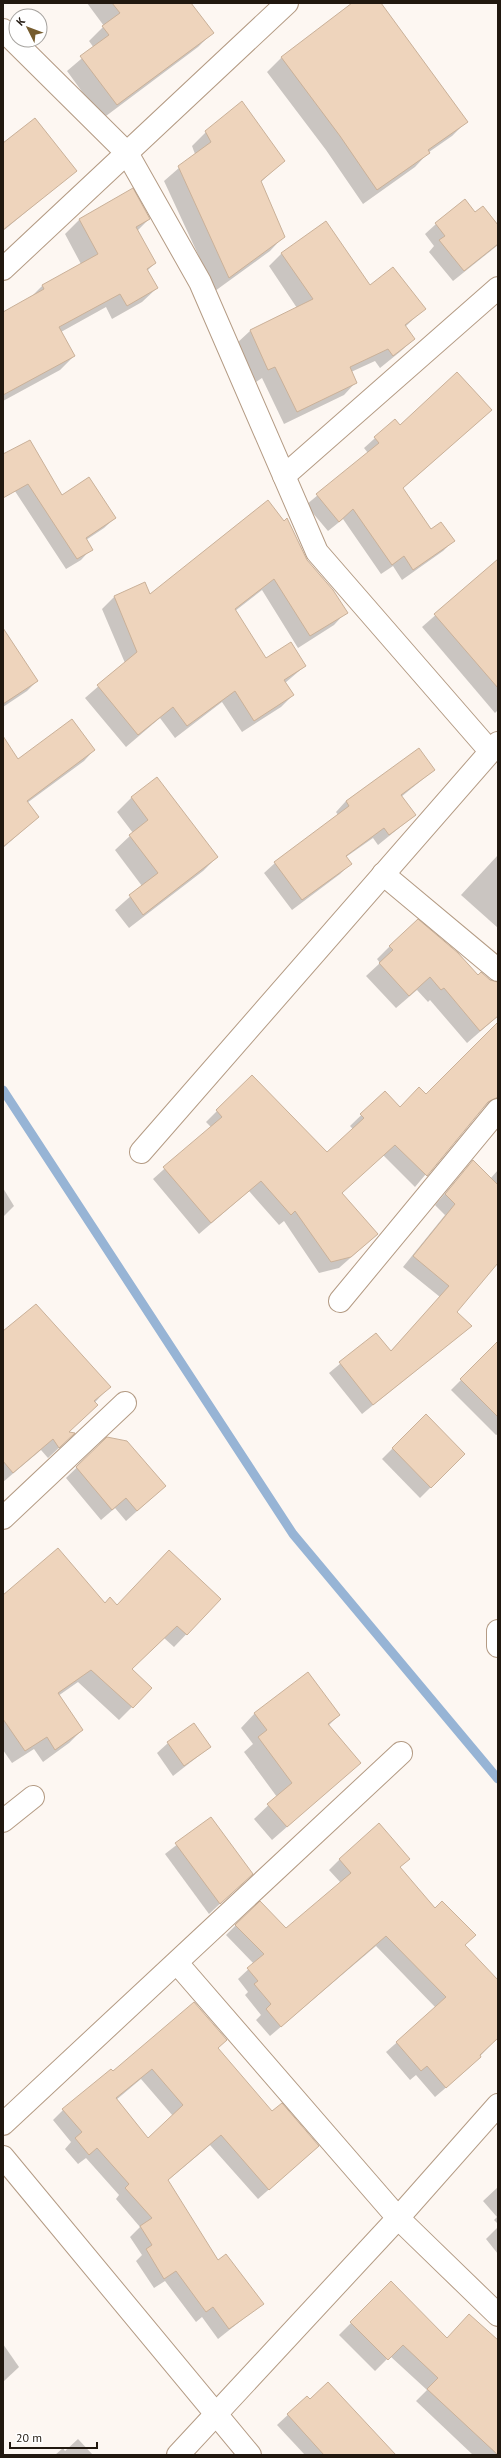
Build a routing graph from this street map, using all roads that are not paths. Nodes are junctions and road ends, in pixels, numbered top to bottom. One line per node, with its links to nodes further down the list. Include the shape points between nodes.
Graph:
1 (287, 3): 3 (street)
2 (3, 30): 3 (street)
3 (127, 153): 4 (street); 6 (street, via 200,282)
4 (3, 270)
5 (498, 288): 6 (street)
6 (284, 476): 7 (street, via 317,552)
7 (494, 747): 8 (street)
8 (383, 874): 9 (street); 11 (street)
9 (498, 970)
10 (498, 1110): 12 (street)
11 (141, 1152)
12 (340, 1301)
13 (125, 1403): 14 (street)
14 (3, 1518)
15 (498, 1630): 16 (street)
16 (498, 1646)
17 (401, 1753): 20 (street)
18 (33, 1797): 19 (street)
19 (3, 1820)
20 (177, 1963): 22 (street); 24 (street)
21 (498, 2105): 24 (street)
22 (3, 2124)
23 (3, 2157): 26 (street)
24 (398, 2218): 25 (street); 26 (street)
25 (498, 2315)
26 (216, 2414): 27 (street); 28 (street)
27 (178, 2455)
28 (250, 2455)

